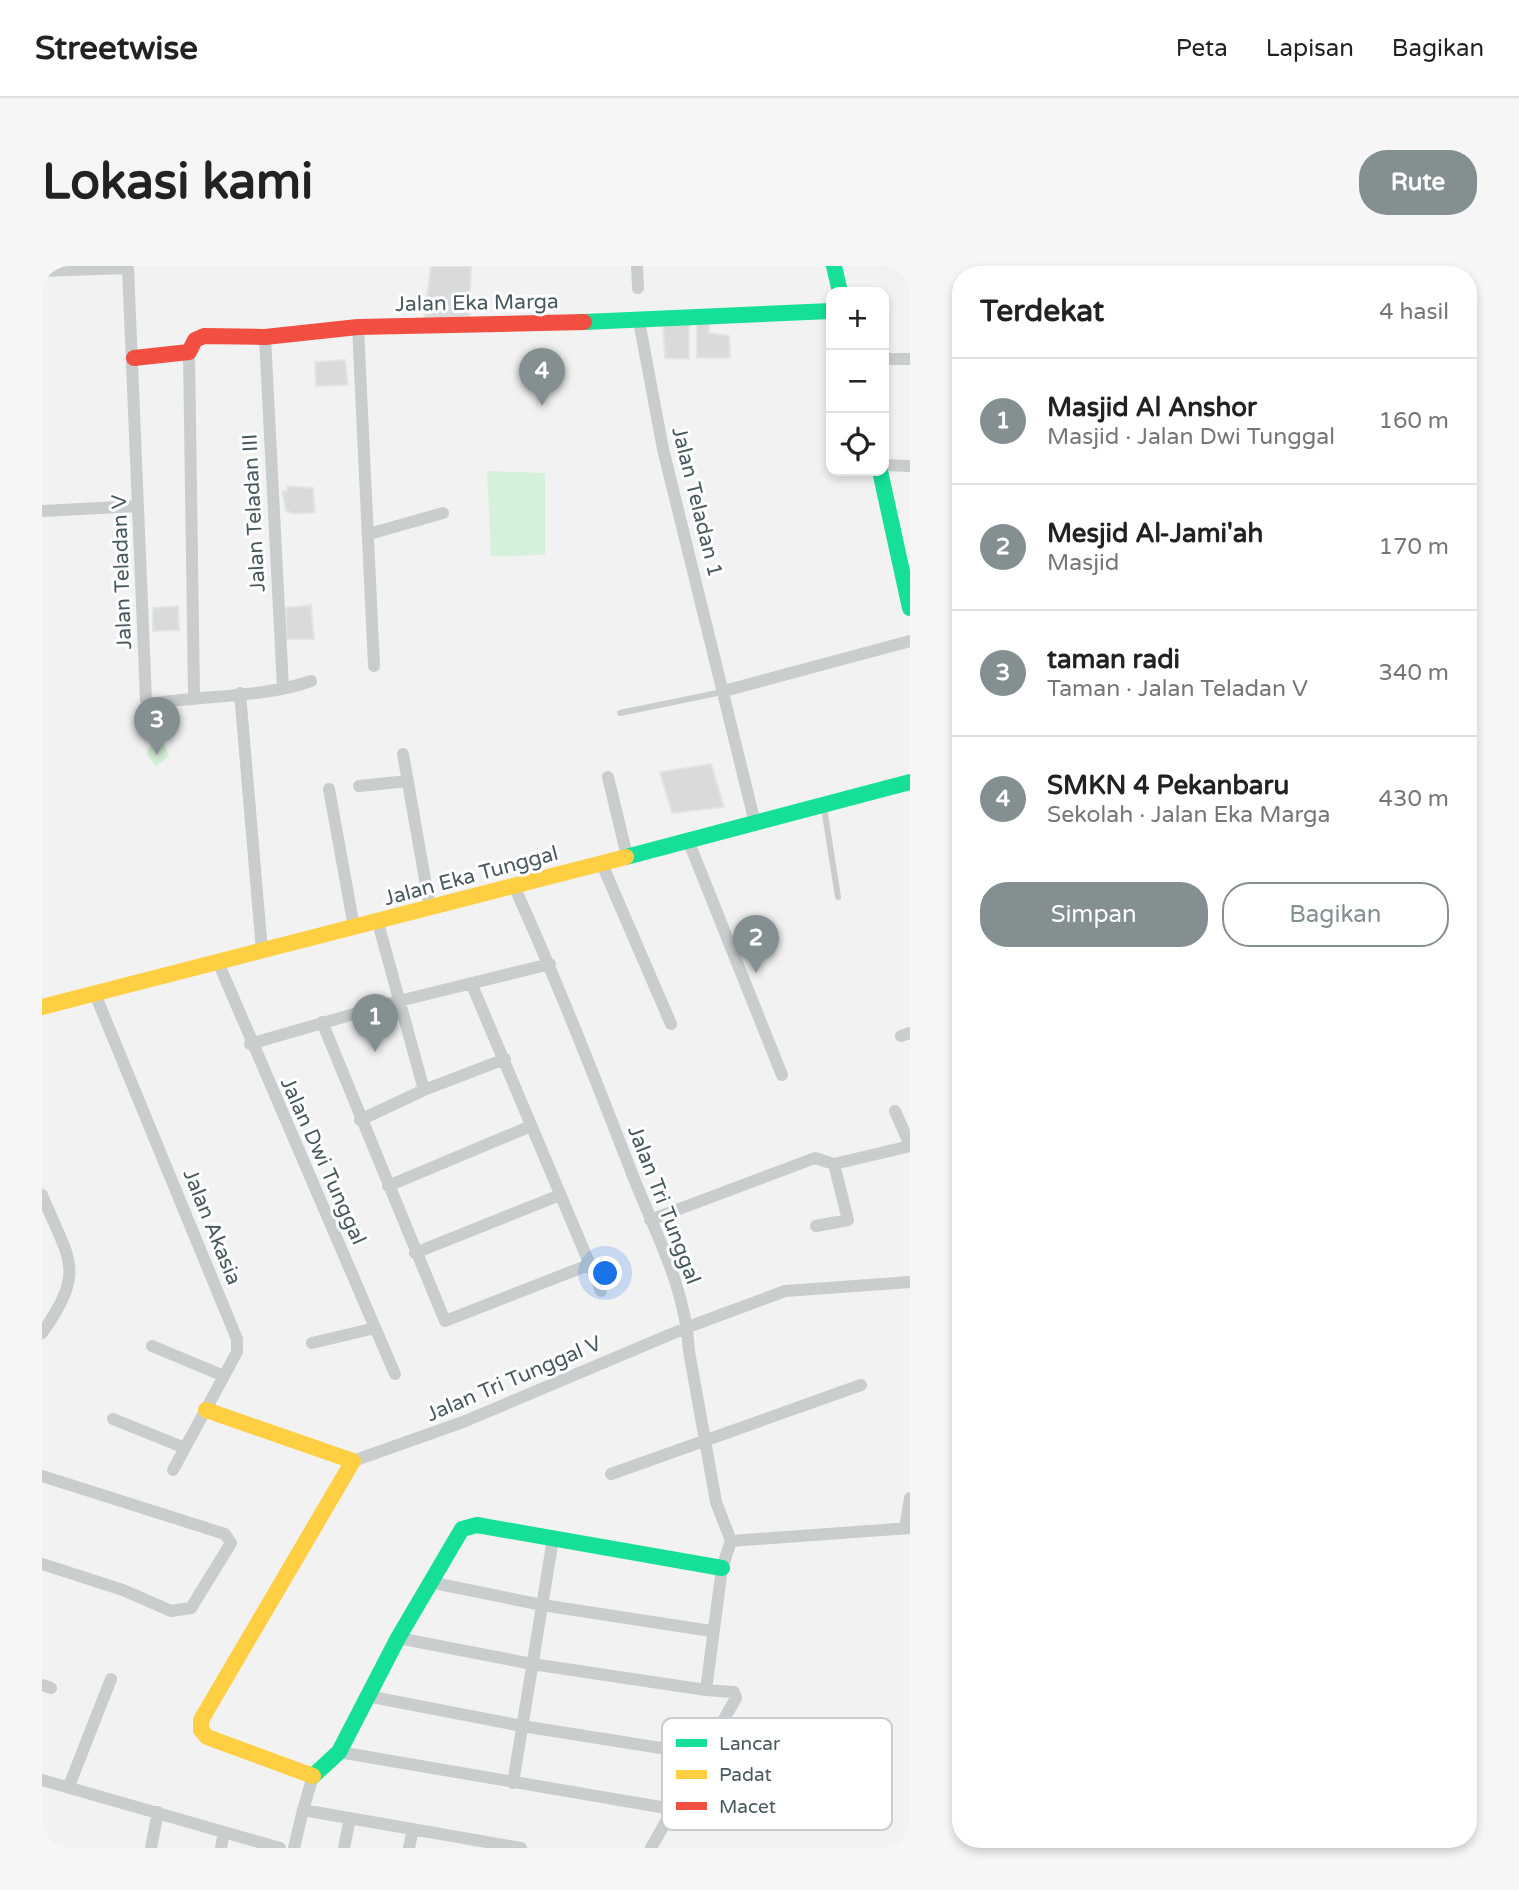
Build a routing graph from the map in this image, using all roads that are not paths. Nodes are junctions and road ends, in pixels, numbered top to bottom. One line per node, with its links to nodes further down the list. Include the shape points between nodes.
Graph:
1 (637, 266): 5 (street)
2 (834, 266): 4 (street)
3 (42, 271): 11 (street, Jalan Teladan V, via 128,268)
4 (839, 287)
5 (638, 288)
6 (826, 311): 7 (street, Jalan Eka Marga)
7 (639, 321): 8 (street, Jalan Eka Marga); 26 (street, Jalan Teladan 1, via 663,449)
8 (358, 327): 9 (street, Jalan Eka Marga); 20 (street)
9 (265, 337): 10 (street, Jalan Eka Marga, via 204,336 195,340); 25 (street, Jalan Teladan III)
10 (189, 352): 11 (street, Jalan Eka Marga); 28 (street)
11 (134, 358): 17 (street, Jalan Teladan V)
12 (889, 359): 13 (street)
13 (910, 359)
14 (889, 465): 15 (street)
15 (910, 466)
16 (881, 476): 21 (street)
17 (138, 506): 18 (street); 28 (street, Jalan Teladan V, via 146,700 150,704)
18 (42, 511)
19 (443, 513): 20 (street)
20 (369, 534): 23 (street)
21 (910, 608)
22 (910, 641): 26 (street)
23 (374, 666)
24 (311, 681): 25 (street, Jalan Teladan V)
25 (283, 688): 27 (street, Jalan Teladan V)
26 (724, 691): 29 (lane); 37 (street, Jalan Teladan 1)
27 (240, 693): 28 (street, Jalan Teladan V); 46 (street)
28 (194, 696)
29 (620, 713)
30 (403, 754): 32 (street)
31 (608, 777): 39 (street)
32 (408, 781): 34 (street); 43 (street)
33 (910, 782): 36 (street, Jalan Eka Tunggal)
34 (359, 786)
35 (329, 789): 45 (street)
36 (824, 803): 37 (street, Jalan Eka Tunggal); 42 (lane)
37 (755, 823): 38 (street, Jalan Eka Tunggal)
38 (688, 840): 39 (street, Jalan Eka Tunggal); 57 (street)
39 (627, 856): 40 (street, Jalan Eka Tunggal)
40 (602, 864): 41 (street, Jalan Eka Tunggal); 54 (street)
41 (514, 886): 43 (street, Jalan Eka Tunggal); 48 (street, Jalan Tri Tunggal)
42 (838, 897)
43 (430, 908): 44 (street, Jalan Eka Tunggal)
44 (378, 923): 45 (street, Jalan Eka Tunggal); 51 (street)
45 (354, 927): 46 (street, Jalan Eka Tunggal)
46 (262, 951): 47 (street, Jalan Eka Tunggal)
47 (218, 962): 50 (street, Jalan Eka Tunggal); 55 (street, Jalan Dwi Tunggal)
48 (550, 964): 49 (street); 67 (street, Jalan Tri Tunggal)
49 (472, 985): 51 (street); 56 (street)
50 (95, 994): 52 (street, Jalan Eka Tunggal); 79 (street, Jalan Akasia, via 237,1339 237,1352)
51 (399, 1001): 53 (street); 58 (street)
52 (42, 1007)
53 (322, 1022): 55 (street); 60 (street)
54 (671, 1024)
55 (250, 1044): 75 (street, Jalan Dwi Tunggal)
56 (505, 1059): 58 (street); 61 (street)
57 (782, 1075)
58 (424, 1090): 60 (street)
59 (895, 1111): 62 (street)
60 (360, 1120): 64 (street)
61 (531, 1126): 64 (street); 66 (street)
62 (910, 1146): 63 (street)
63 (834, 1164): 67 (street, via 815,1158); 68 (street, via 848,1220)
64 (388, 1186): 69 (street)
65 (42, 1195): 74 (street, via 71,1268 63,1303)
66 (560, 1195): 69 (street); 70 (street)
67 (650, 1220): 73 (street, Jalan Tri Tunggal, via 659,1233)
68 (816, 1226)
69 (415, 1253): 70 (street, via 445,1321)
70 (591, 1265): 72 (street)
71 (910, 1282): 73 (street, Jalan Tri Tunggal V, via 785,1291)
72 (601, 1291)
73 (688, 1326): 83 (street, Jalan Tri Tunggal); 85 (street, Jalan Tri Tunggal V, via 463,1422)
74 (44, 1327)
75 (375, 1328): 76 (street); 78 (street, Jalan Dwi Tunggal)
76 (312, 1343)
77 (152, 1346): 79 (street)
78 (395, 1374)
79 (224, 1376): 81 (street, Jalan Akasia)
80 (861, 1385): 83 (street)
81 (206, 1410): 84 (street, Jalan Akasia); 85 (street)
82 (113, 1419): 84 (street)
83 (705, 1441): 87 (street); 92 (street, Jalan Tri Tunggal, via 716,1502)
84 (185, 1448): 86 (street, Jalan Akasia)
85 (352, 1461): 107 (street, via 201,1720 207,1737)
86 (173, 1471)
87 (611, 1474)
88 (42, 1476): 93 (street, via 225,1534 231,1543 191,1608 171,1612 123,1590)
89 (910, 1497): 90 (street)
90 (907, 1528): 92 (street)
91 (552, 1539): 94 (street); 95 (street, via 477,1525 462,1529); 96 (street)
92 (731, 1541): 94 (street)
93 (42, 1564)
94 (722, 1568): 97 (street)
95 (429, 1583): 96 (street); 98 (street)
96 (542, 1605): 97 (street); 99 (street)
97 (711, 1631): 101 (street)
98 (398, 1638): 99 (street); 102 (street)
99 (532, 1664): 101 (street); 104 (street)
100 (111, 1679): 110 (street)
101 (706, 1690): 103 (street, via 736,1695)
102 (368, 1696): 104 (street); 106 (street)
103 (724, 1718)
104 (522, 1726): 105 (street); 109 (street)
105 (662, 1748)
106 (339, 1752): 107 (street); 109 (street)
107 (313, 1776): 112 (street)
108 (42, 1780): 110 (street)
109 (513, 1783): 111 (street)
110 (69, 1786): 113 (street)
111 (662, 1807)
112 (303, 1810): 114 (street); 122 (street)
113 (158, 1812): 117 (street); 119 (street)
114 (350, 1818): 116 (street); 123 (street)
115 (662, 1828): 126 (street)
116 (413, 1829): 118 (street); 124 (street)
117 (224, 1832): 120 (street); 121 (street)
118 (468, 1844): 125 (street)
119 (151, 1848)
120 (221, 1848)
121 (280, 1848)
122 (294, 1848)
123 (344, 1848)
124 (409, 1848)
125 (521, 1848)
126 (651, 1848)

